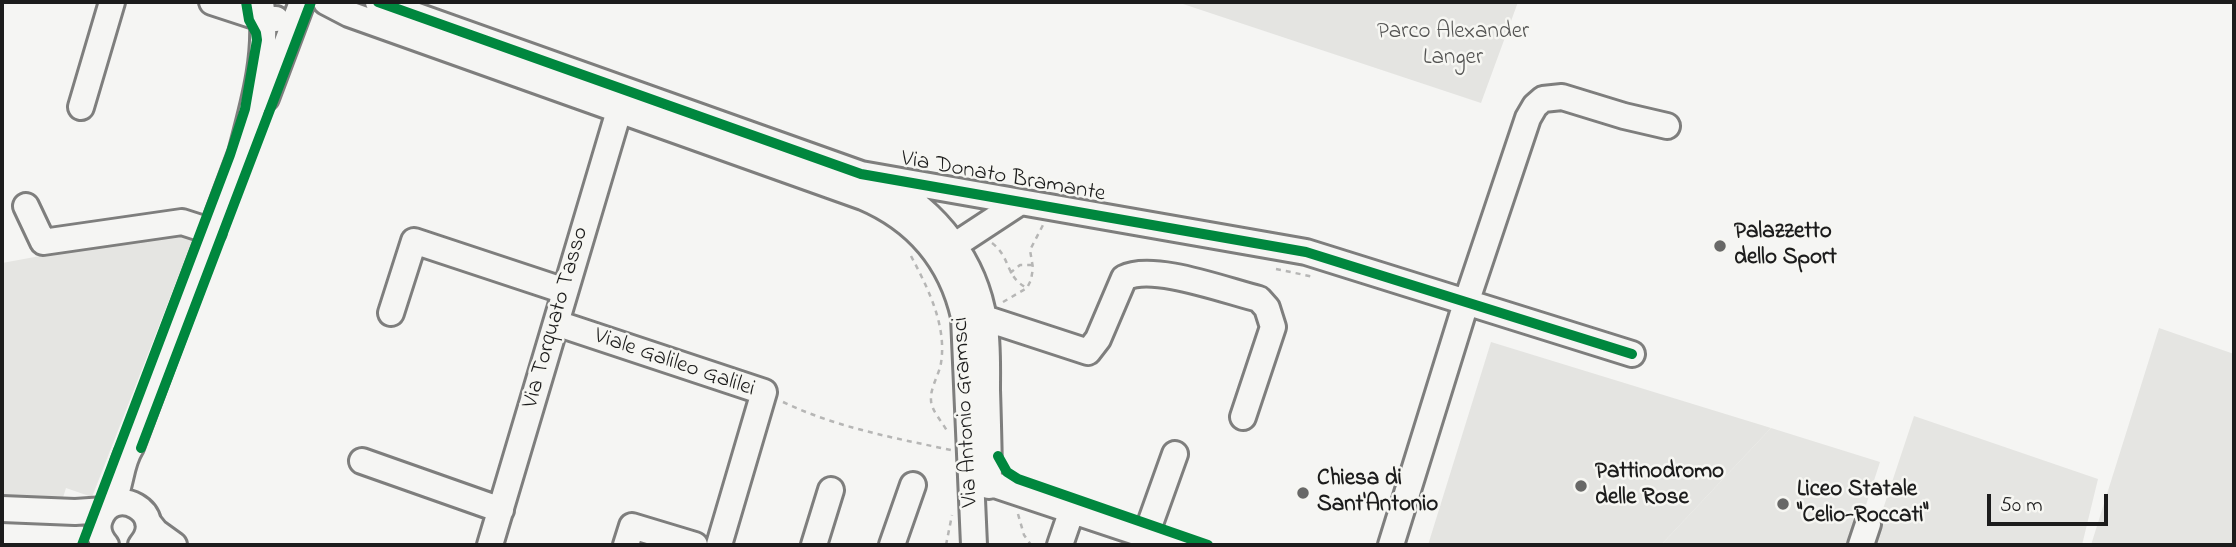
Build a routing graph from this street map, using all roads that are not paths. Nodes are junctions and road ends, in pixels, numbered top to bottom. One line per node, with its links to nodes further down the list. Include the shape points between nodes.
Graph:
1 (113, 2): 9 (street)
2 (224, 2): 5 (street)
3 (326, 2): 7 (street, Via Donato Bramante)
4 (378, 2): 8 (street, Via Donato Bramante)
5 (262, 10): 6 (street); 11 (street, via 263,48)
6 (299, 11): 7 (street); 11 (street)
7 (349, 14): 8 (street, Via Donato Bramante)
8 (622, 100): 12 (street, Via Donato Bramante); 17 (street, Via Torquato Tasso)
9 (82, 107)
10 (1667, 126): 18 (street, via 1562,97 1543,99 1535,106)
11 (241, 152): 15 (street)
12 (862, 186): 13 (street, Via Donato Bramante); 16 (street, Via Antonio Gramsci, via 887,186 918,206 941,227)
13 (1019, 203): 16 (street, Via Donato Bramante); 18 (street, Via Donato Bramante, via 1306,253)
14 (26, 206): 15 (street, via 43,242 182,222)
15 (213, 232): 24 (street)
16 (947, 251): 19 (street, Via Antonio Gramsci); 27 (street, Via Antonio Gramsci, via 967,330)
17 (565, 291): 20 (street, via 414,241); 21 (street, Via Torquato Tasso)
18 (1466, 303): 22 (street, Via Donato Bramante); 48 (street)
19 (991, 312): 23 (street, via 1088,352 1124,278 1131,275 1159,273 1259,299 1273,327); 27 (street, Via Antonio Gramsci)
20 (391, 313)
21 (556, 323): 31 (street, Via Torquato Tasso); 41 (street, Viale Galileo Galilei, via 764,392)
22 (1632, 354)
23 (1243, 417)
24 (131, 447): 33 (street, via 132,481); 34 (street)
25 (1175, 454): 35 (street)
26 (362, 461): 31 (street)
27 (971, 466): 32 (street); 44 (street, Via Antonio Gramsci); 45 (street, Via Antonio Gramsci)
28 (913, 485): 43 (street)
29 (831, 490): 42 (street)
30 (2, 509): 34 (street, via 75,512)
31 (500, 510): 38 (street, Via Torquato Tasso)
32 (1072, 510): 35 (street); 46 (street)
33 (144, 515): 34 (street, via 126,502); 36 (street, via 147,537); 37 (street, via 156,532)
34 (103, 529)
35 (1146, 535): 47 (street)
36 (141, 545)
37 (174, 545)
38 (490, 545)
39 (626, 545): 40 (street, via 632,526)
40 (695, 545)
41 (719, 545)
42 (814, 545)
43 (892, 545)
44 (974, 545)
45 (990, 545)
46 (1060, 545)
47 (1175, 545)
48 (1391, 545)

